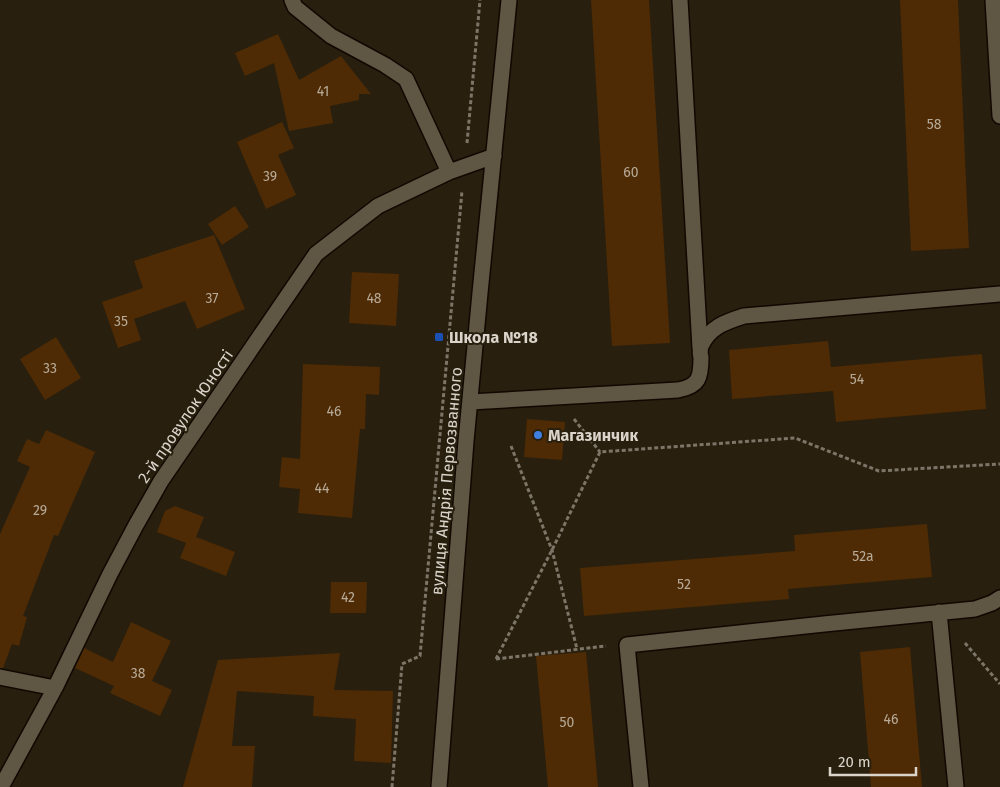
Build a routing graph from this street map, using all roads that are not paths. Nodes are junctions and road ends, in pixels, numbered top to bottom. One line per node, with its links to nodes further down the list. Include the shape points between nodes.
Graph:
1 (292, 0): 7 (street, via 331,36 406,79)
2 (510, 0): 6 (street, вулиця Андрія Первозванного)
3 (680, 0): 9 (street)
4 (993, 0): 5 (street)
5 (1000, 116)
6 (494, 156): 7 (street, 2-й провулок Юності); 10 (street, вулиця Андрія Первозванного)
7 (449, 172): 14 (street, 2-й провулок Юності, via 378,206 316,254 160,481 110,574)
8 (1000, 294): 9 (street, via 744,316 718,326)
9 (700, 348): 10 (street, via 701,372 693,386 686,389)
10 (470, 402): 16 (street, вулиця Андрія Первозванного)
11 (1000, 598): 12 (street, via 975,609)
12 (939, 612): 17 (street, via 627,645); 18 (street)
13 (0, 677): 14 (street)
14 (55, 688): 15 (street, 2-й провулок Юності)
15 (1, 787)
16 (439, 787)
17 (641, 787)
18 (956, 787)

